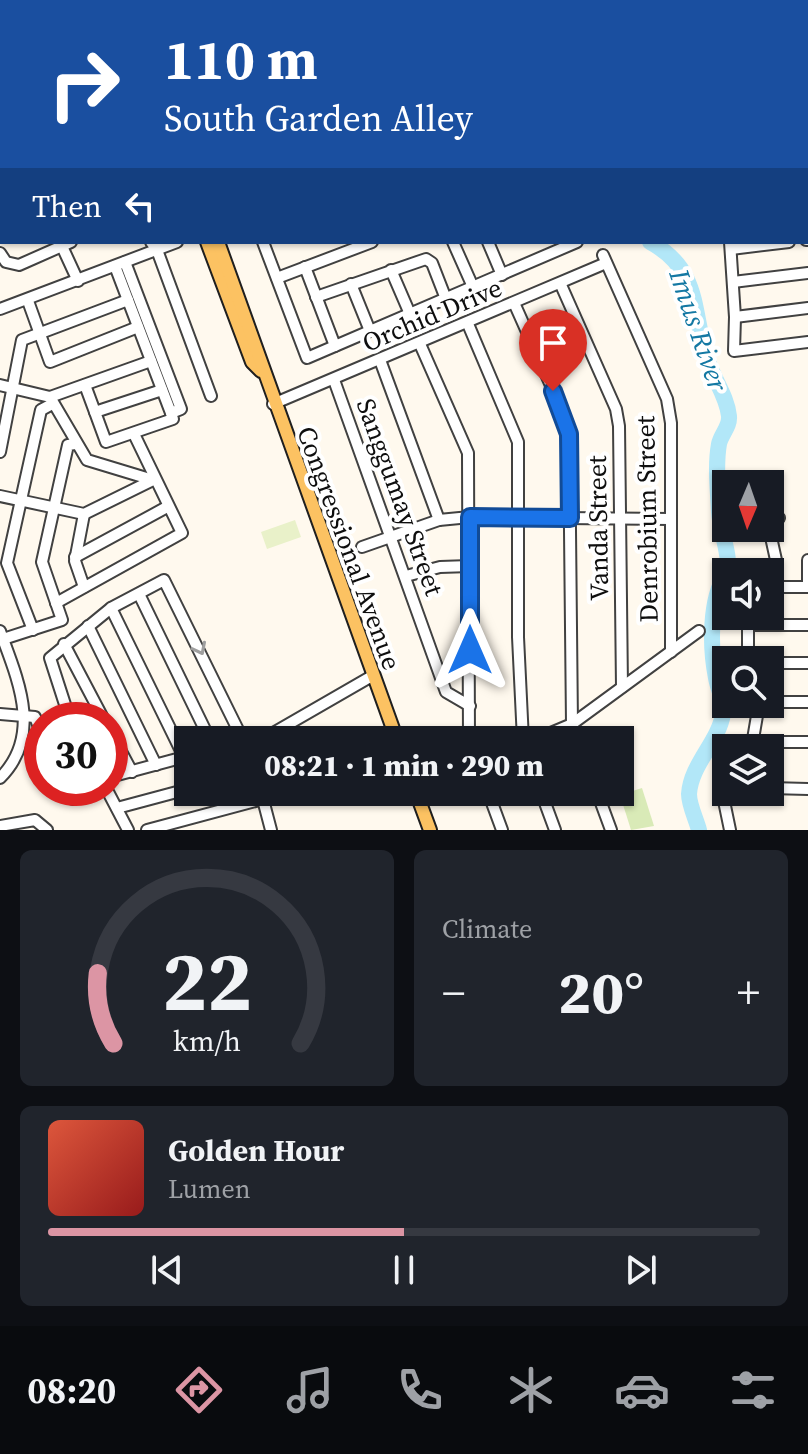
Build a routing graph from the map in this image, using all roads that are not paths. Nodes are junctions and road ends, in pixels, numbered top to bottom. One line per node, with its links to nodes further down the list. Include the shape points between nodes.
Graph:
1 (62, 244): 12 (street, via 19,265 6,262)
2 (64, 244): 20 (street)
3 (208, 244): 43 (main road, Congressional Avenue, via 252,362)
4 (219, 244): 43 (main road, Congressional Avenue, via 261,358)
5 (268, 244): 19 (street)
6 (367, 244): 15 (street)
7 (454, 244): 24 (street)
8 (489, 244): 18 (street)
9 (572, 244): 18 (street)
10 (730, 245): 21 (street)
11 (154, 246): 14 (street); 49 (street)
12 (0, 253)
13 (605, 259): 23 (street, Orchid Drive); 67 (street, Denrobium Street, via 667,399)
14 (120, 264): 20 (street); 27 (street); 53 (street, via 181,409)
15 (305, 267): 19 (street); 25 (street)
16 (391, 270): 22 (street); 26 (street, via 426,259); 32 (street)
17 (808, 273): 21 (street)
18 (502, 275): 24 (street)
19 (277, 278): 40 (street, via 307,358)
20 (78, 281): 28 (street)
21 (733, 282): 33 (street)
22 (351, 284): 25 (street); 36 (street)
23 (561, 285): 29 (street, Orchid Drive); 66 (street, Vanda Street, via 616,409)
24 (473, 287): 26 (street)
25 (316, 297): 40 (street)
26 (446, 299): 32 (street)
27 (128, 300): 35 (street); 37 (street)
28 (28, 301): 31 (street); 37 (street)
29 (515, 305): 34 (street, Orchid Drive); 65 (street, via 565,417)
30 (808, 308): 33 (street)
31 (0, 309)
32 (410, 314): 36 (street)
33 (735, 317): 38 (street, via 734,351)
34 (468, 324): 39 (street, Orchid Drive); 64 (street, via 515,431)
35 (138, 327): 37 (street, via 50,362); 42 (street)
36 (370, 331): 40 (street)
37 (38, 333): 47 (street, via 22,341)
38 (808, 342)
39 (420, 344): 41 (street, Orchid Drive); 63 (street, via 468,453)
40 (335, 346)
41 (380, 360): 44 (street, Orchid Drive); 68 (street)
42 (151, 361): 46 (street); 48 (street)
43 (261, 371): 51 (main road, Congressional Avenue)
44 (334, 380): 51 (street, Orchid Drive); 69 (street, Sanggumay Street)
45 (0, 385): 47 (street)
46 (85, 385): 50 (street); 52 (street)
47 (14, 389): 50 (street); 56 (street)
48 (162, 390): 52 (street); 53 (street)
49 (211, 396)
50 (51, 400): 55 (street); 59 (street, via 41,410)
51 (273, 404): 91 (main road, Congressional Avenue)
52 (95, 412): 54 (street, via 106,442)
53 (171, 413): 54 (street, via 173,419)
54 (134, 434): 57 (street)
55 (75, 444): 57 (street, via 92,463); 61 (street, via 68,445)
56 (0, 452)
57 (153, 480): 60 (street); 62 (street)
58 (0, 496): 59 (street)
59 (21, 500): 61 (street); 84 (street, via 7,563)
60 (167, 507): 71 (street); 75 (street, via 182,533)
61 (52, 508): 62 (street); 79 (street, via 42,562)
62 (84, 514): 71 (street)
63 (470, 517): 64 (street); 68 (street); 73 (street)
64 (519, 517): 65 (street); 106 (street)
65 (570, 518): 66 (street); 100 (street)
66 (620, 519): 67 (street); 92 (street, Vanda Street)
67 (671, 519): 88 (street, Denrobium Street)
68 (439, 520): 69 (street)
69 (392, 537): 70 (street); 74 (street, Sanggumay Street)
70 (362, 547)
71 (75, 557): 75 (street)
72 (808, 560): 77 (street)
73 (470, 566): 74 (street); 97 (street)
74 (406, 576): 97 (street, Sanggumay Street, via 446,692)
75 (84, 587): 79 (street)
76 (784, 587): 77 (street)
77 (808, 587)
78 (139, 594): 80 (street); 101 (street); 102 (street, one-way to 102, via 164,580)
79 (56, 603): 84 (street, via 62,620)
80 (111, 608): 83 (street); 108 (street)
81 (784, 623): 82 (street)
82 (808, 625)
83 (88, 626): 87 (street); 114 (street)
84 (33, 630): 86 (street)
85 (699, 631): 88 (street)
86 (1, 637): 99 (street, via 17,676)
87 (64, 644): 93 (street, via 50,660); 94 (street)
88 (671, 652): 92 (street)
89 (784, 663): 90 (street)
90 (808, 663)
91 (372, 676): 103 (street); 104 (main road, Congressional Avenue)
92 (622, 687): 100 (street)
93 (64, 702)
94 (95, 702)
95 (784, 702): 96 (street)
96 (808, 702)
97 (470, 706): 105 (street)
98 (0, 714): 99 (street)
99 (24, 715)
100 (572, 724): 107 (street)
101 (203, 726)
102 (236, 726)
103 (285, 726)
104 (392, 726)
105 (469, 726)
106 (522, 726)
107 (567, 726)
108 (174, 733)
109 (24, 736): 117 (street)
110 (808, 742): 111 (street)
111 (784, 743)
112 (174, 760): 114 (street)
113 (128, 765): 115 (street)
114 (156, 765): 115 (street)
115 (132, 772): 116 (street)
116 (128, 773)
117 (0, 778)
118 (784, 788): 119 (street)
119 (808, 789)
120 (174, 793): 128 (street)
121 (228, 806): 132 (street)
122 (265, 806): 133 (street)
123 (421, 806): 134 (main road)
124 (493, 806): 135 (street)
125 (546, 806): 136 (street)
126 (602, 806): 137 (street)
127 (725, 806): 138 (street)
128 (117, 808): 131 (street)
129 (0, 826): 130 (street, via 35,820)
130 (47, 830)
131 (128, 830)
132 (147, 830)
133 (271, 830)
134 (430, 830)
135 (502, 830)
136 (555, 830)
137 (611, 830)
138 (730, 830)

